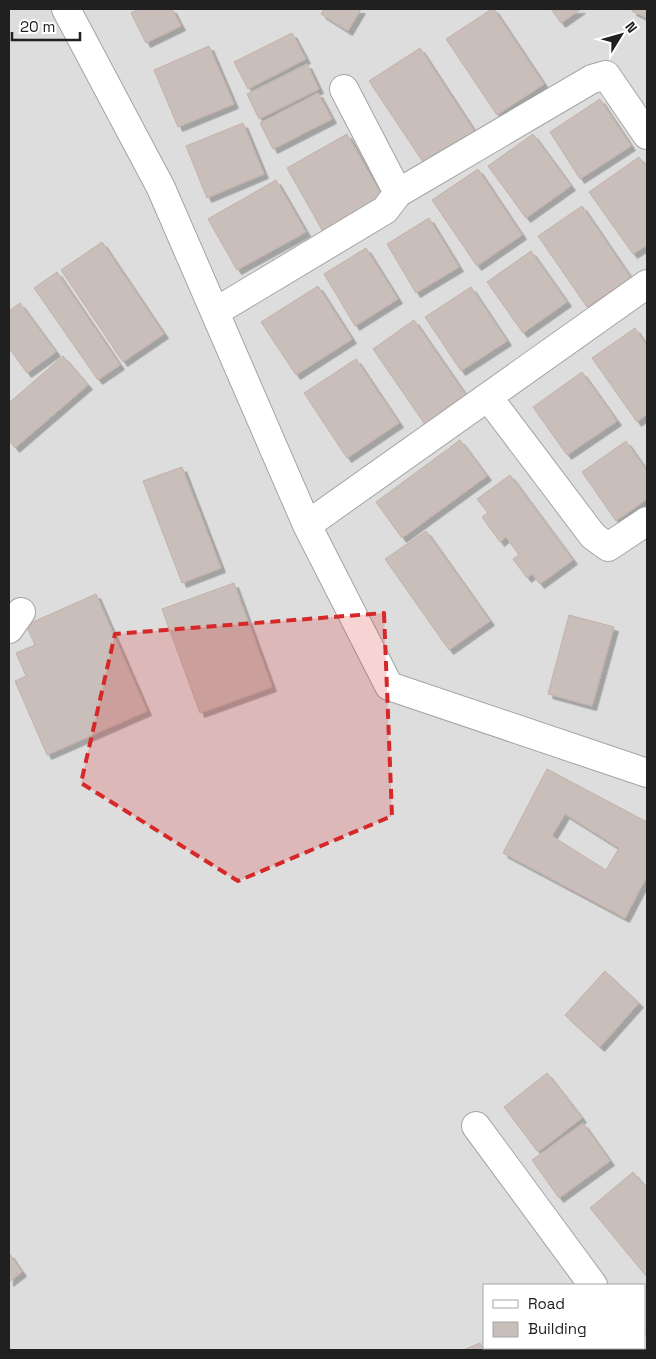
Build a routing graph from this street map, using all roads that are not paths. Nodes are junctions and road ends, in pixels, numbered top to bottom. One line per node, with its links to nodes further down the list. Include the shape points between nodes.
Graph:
1 (66, 9): 6 (street, via 161,188)
2 (344, 89): 4 (street)
3 (647, 135): 4 (street, via 606,75 592,79)
4 (398, 193): 6 (street, via 385,210)
5 (647, 284): 7 (street)
6 (215, 312): 9 (street)
7 (488, 397): 8 (street, via 593,536 608,547); 9 (street)
8 (647, 521)
9 (307, 525): 10 (street, via 389,686)
10 (647, 773)
11 (476, 1126): 12 (street)
12 (591, 1284)

